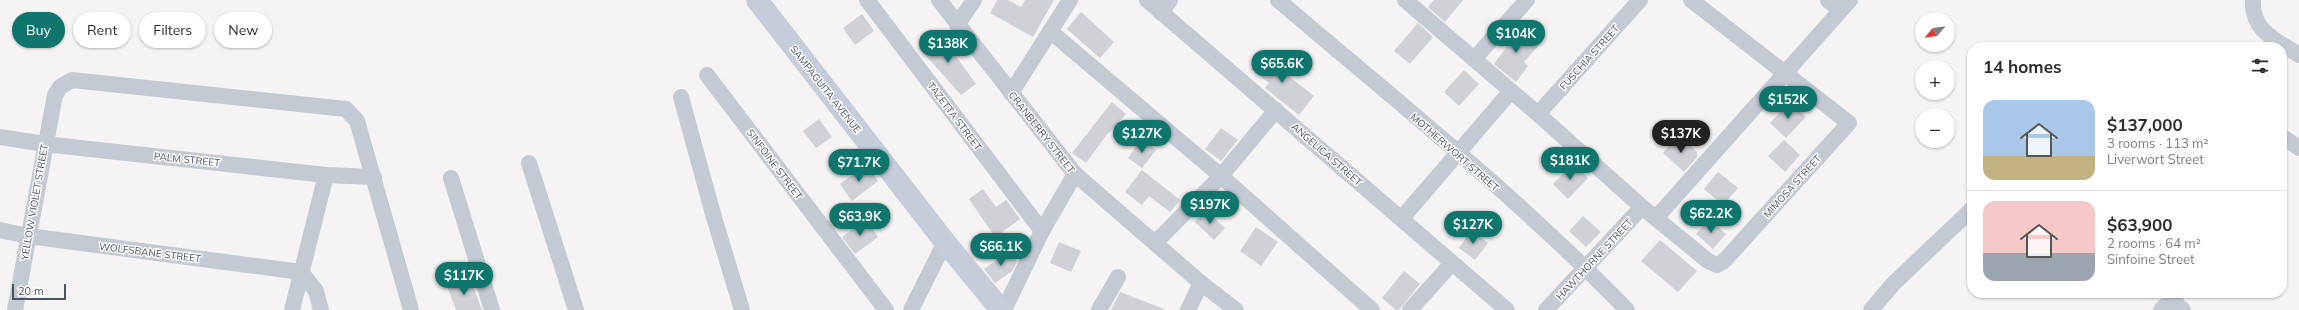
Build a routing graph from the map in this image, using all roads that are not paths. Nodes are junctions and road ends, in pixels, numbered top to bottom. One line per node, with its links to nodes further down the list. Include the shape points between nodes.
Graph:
1 (756, 0): 46 (main road, SAMPAGUITA AVENUE)
2 (867, 0): 44 (street, TAZETTA STREET)
3 (939, 0): 15 (street, CRANBERRY STREET)
4 (974, 0): 15 (street)
5 (1070, 0): 16 (street)
6 (1147, 0): 14 (street, ANGELICA STREET)
7 (1278, 0): 32 (street, MOTHERWORT STREET)
8 (1527, 0): 20 (street)
9 (1640, 0): 27 (street, FUSCHIA STREET)
10 (2253, 0): 17 (street, via 2252,12 2255,21 2262,30)
11 (1409, 1): 20 (street)
12 (1696, 1): 21 (street)
13 (1839, 3): 21 (street)
14 (1166, 6): 26 (street, ANGELICA STREET)
15 (958, 25): 24 (street, CRANBERRY STREET)
16 (1050, 31): 24 (street); 36 (street)
17 (2280, 42)
18 (2287, 47): 19 (street)
19 (2299, 55)
20 (1474, 59): 23 (street)
21 (1786, 72): 42 (street); 42 (street, MIMOSA STREET, via 1849,123 1724,261 1717,265 1708,261)
22 (707, 75): 60 (street, SINFOINE STREET)
23 (1511, 91): 27 (street); 32 (street)
24 (1012, 93): 34 (street, CRANBERRY STREET)
25 (681, 98): 59 (street)
26 (1276, 110): 36 (street); 41 (street, ANGELICA STREET)
27 (1538, 114): 39 (street)
28 (0, 137): 30 (street, PALM STREET)
29 (2287, 140): 31 (street)
30 (44, 144): 35 (street, PALM STREET); 37 (street, YELLOW VIOLET STREET, via 55,95 60,87 72,80 346,109 357,121); 45 (street, YELLOW VIOLET STREET)
31 (2299, 148)
32 (1456, 153): 41 (street); 49 (street, MOTHERWORT STREET)
33 (529, 163): 58 (street)
34 (1075, 174): 44 (street); 47 (street, CRANBERRY STREET)
35 (326, 175): 37 (street, PALM STREET); 50 (street)
36 (1222, 176): 47 (street); 67 (street)
37 (374, 177): 56 (street)
38 (451, 178): 57 (street)
39 (1642, 207): 42 (street); 49 (street, HAWTHORNE STREET)
40 (1967, 214): 72 (street, via 1893,284)
41 (1402, 218): 48 (street, ANGELICA STREET)
42 (1656, 218)
43 (0, 230): 45 (street, WOLFSBANE STREET)
44 (1042, 231): 63 (street)
45 (28, 236): 50 (street, WOLFSBANE STREET); 53 (street, YELLOW VIOLET STREET)
46 (945, 242): 61 (street); 62 (main road, SAMPAGUITA AVENUE)
47 (1155, 243): 52 (street, CRANBERRY STREET)
48 (1452, 263): 68 (street); 69 (street, ANGELICA STREET)
49 (1586, 268): 70 (street, HAWTHORNE STREET); 71 (street, MOTHERWORT STREET)
50 (301, 272): 54 (street); 55 (street, via 316,292)
51 (1118, 276): 64 (street)
52 (1200, 283): 65 (street); 66 (street, CRANBERRY STREET)
53 (15, 310)
54 (292, 310)
55 (321, 310)
56 (411, 310)
57 (492, 310)
58 (576, 310)
59 (742, 310)
60 (886, 310)
61 (912, 310)
62 (1001, 310)
63 (1004, 310)
64 (1099, 310)
65 (1188, 310)
66 (1236, 310)
67 (1372, 310)
68 (1410, 310)
69 (1506, 310)
70 (1546, 310)
71 (1627, 310)
72 (1871, 310)

